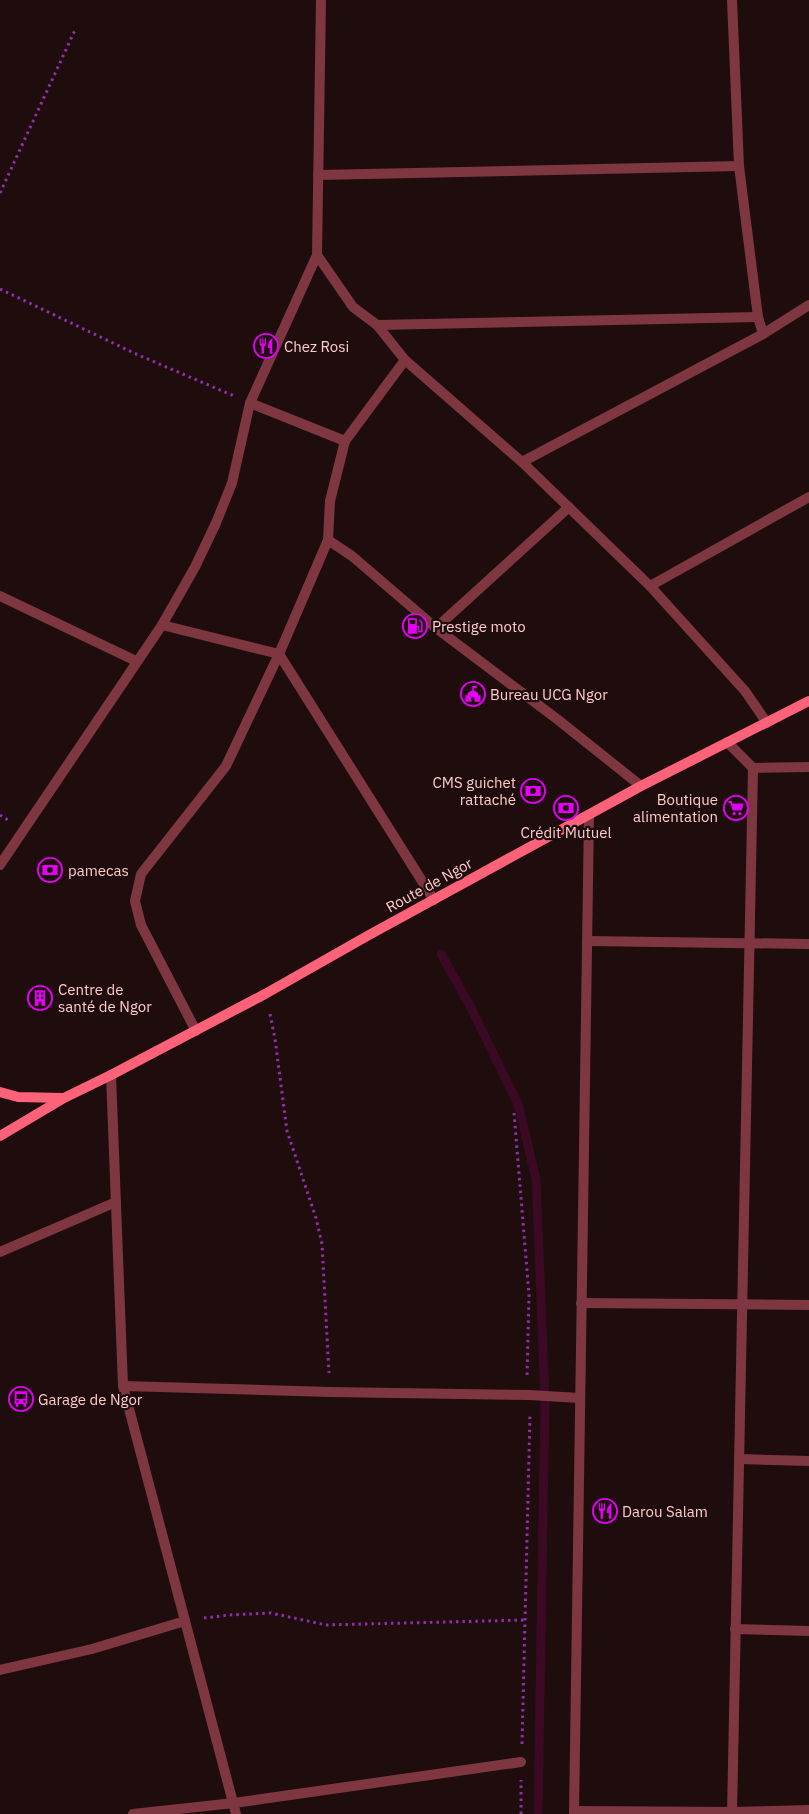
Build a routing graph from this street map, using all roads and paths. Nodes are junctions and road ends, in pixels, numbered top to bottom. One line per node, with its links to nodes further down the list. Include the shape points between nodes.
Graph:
1 (322, 0): 5 (street)
2 (732, 0): 4 (street)
3 (76, 30): 6 (path)
4 (739, 166): 5 (street); 10 (street)
5 (318, 175): 7 (street)
6 (0, 193)
7 (316, 255): 11 (street, via 353,307); 14 (street)
8 (0, 289): 14 (path, via 136,354)
9 (809, 305): 12 (street)
10 (758, 317): 11 (street); 12 (street)
11 (377, 325): 13 (street)
12 (763, 334): 16 (street)
13 (406, 360): 15 (street); 16 (street)
14 (250, 403): 15 (street); 22 (street, via 232,483 195,567)
15 (345, 441): 19 (street, via 330,500)
16 (522, 462): 18 (street)
17 (809, 496): 20 (street)
18 (569, 507): 20 (street); 23 (street)
19 (328, 540): 23 (street, via 352,556); 24 (street)
20 (650, 586): 27 (street, via 745,691)
21 (0, 596): 25 (street)
22 (162, 625): 24 (street); 25 (street)
23 (436, 628): 31 (street)
24 (279, 654): 34 (street); 39 (street, via 226,766 141,874 135,901 141,925)
25 (136, 660): 33 (street)
26 (809, 701): 27 (street, Route de Ngor)
27 (767, 723): 28 (street, Route de Ngor)
28 (727, 742): 29 (street); 31 (street, Route de Ngor)
29 (754, 768): 30 (street); 36 (street)
30 (809, 768)
31 (641, 786): 32 (street, Route de Ngor)
32 (589, 815): 34 (street, Route de Ngor); 35 (street)
33 (0, 865)
34 (434, 900): 38 (street, Route de Ngor)
35 (587, 941): 36 (street); 47 (street)
36 (750, 943): 37 (street); 48 (street)
37 (809, 944)
38 (265, 994): 39 (street, Route de Ngor); 51 (path, via 275,1038 287,1131 322,1244)
39 (196, 1031): 40 (street, Route de Ngor)
40 (111, 1075): 42 (street, Route de Ngor); 45 (street)
41 (0, 1092): 42 (street, via 18,1097)
42 (64, 1098): 44 (street, Route de Ngor)
43 (514, 1113): 52 (path, via 529,1295 527,1382)
44 (0, 1136)
45 (116, 1202): 46 (street); 50 (street)
46 (0, 1252)
47 (581, 1303): 48 (street); 53 (street)
48 (742, 1304): 49 (street); 54 (street)
49 (809, 1305)
50 (123, 1386): 51 (street); 57 (street)
51 (330, 1392): 52 (street)
52 (533, 1395): 53 (street); 56 (path)
53 (580, 1398): 64 (street)
54 (739, 1459): 55 (street); 58 (street)
55 (809, 1461)
56 (524, 1620): 57 (path, via 326,1625 271,1613); 61 (path)
57 (185, 1621): 60 (street, via 92,1649); 62 (street)
58 (735, 1628): 59 (street); 65 (street)
59 (809, 1631)
60 (0, 1670)
61 (522, 1762): 62 (street); 68 (path)
62 (234, 1803): 66 (street); 67 (street)
63 (809, 1810): 65 (street)
64 (574, 1812): 65 (street)
65 (732, 1813)
66 (133, 1814)
67 (236, 1814)
68 (521, 1814)

